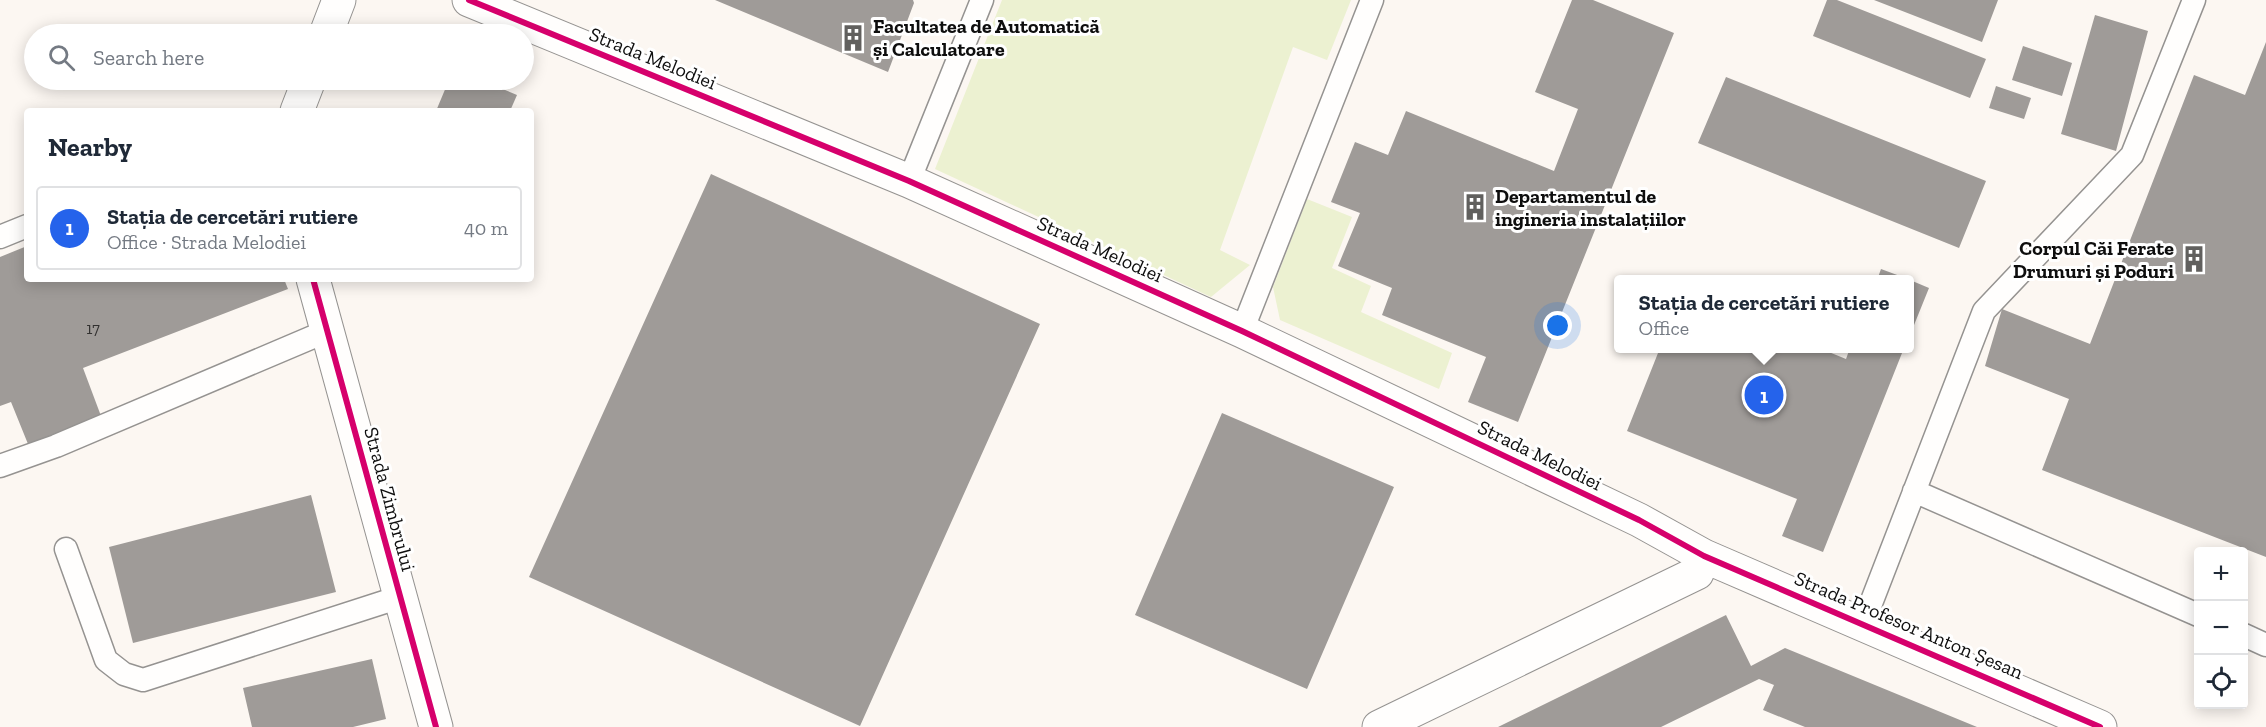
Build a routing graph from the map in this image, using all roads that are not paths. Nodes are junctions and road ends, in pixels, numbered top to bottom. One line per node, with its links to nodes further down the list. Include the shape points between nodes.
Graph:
1 (339, 0): 6 (street)
2 (469, 0): 7 (street, Strada Melodiei)
3 (982, 0): 11 (lane)
4 (1372, 0): 16 (lane)
5 (2194, 0): 18 (lane, via 2132,155 1984,311)
6 (330, 24)
7 (527, 24)
8 (534, 27): 11 (street, Strada Melodiei)
9 (305, 90): 10 (street)
10 (298, 108)
11 (909, 181): 16 (street, Strada Melodiei)
12 (24, 227): 13 (lane)
13 (0, 237)
14 (314, 282): 15 (street, Strada Zimbrului)
15 (327, 331): 17 (lane); 21 (street, Strada Zimbrului)
16 (1242, 331): 20 (street, Strada Melodiei, via 1639,520)
17 (0, 466)
18 (1914, 491): 22 (lane); 23 (lane)
19 (66, 549): 21 (lane, via 106,660 124,674 143,680)
20 (1704, 556): 23 (street, Strada Profesor Anton Șesan); 27 (street, via 1697,573)
21 (400, 597): 26 (street, Strada Zimbrului)
22 (2194, 613)
23 (1863, 624): 28 (street, Strada Profesor Anton Șesan)
24 (2248, 637): 25 (lane)
25 (2266, 645)
26 (436, 727)
27 (1379, 727)
28 (2100, 727)

